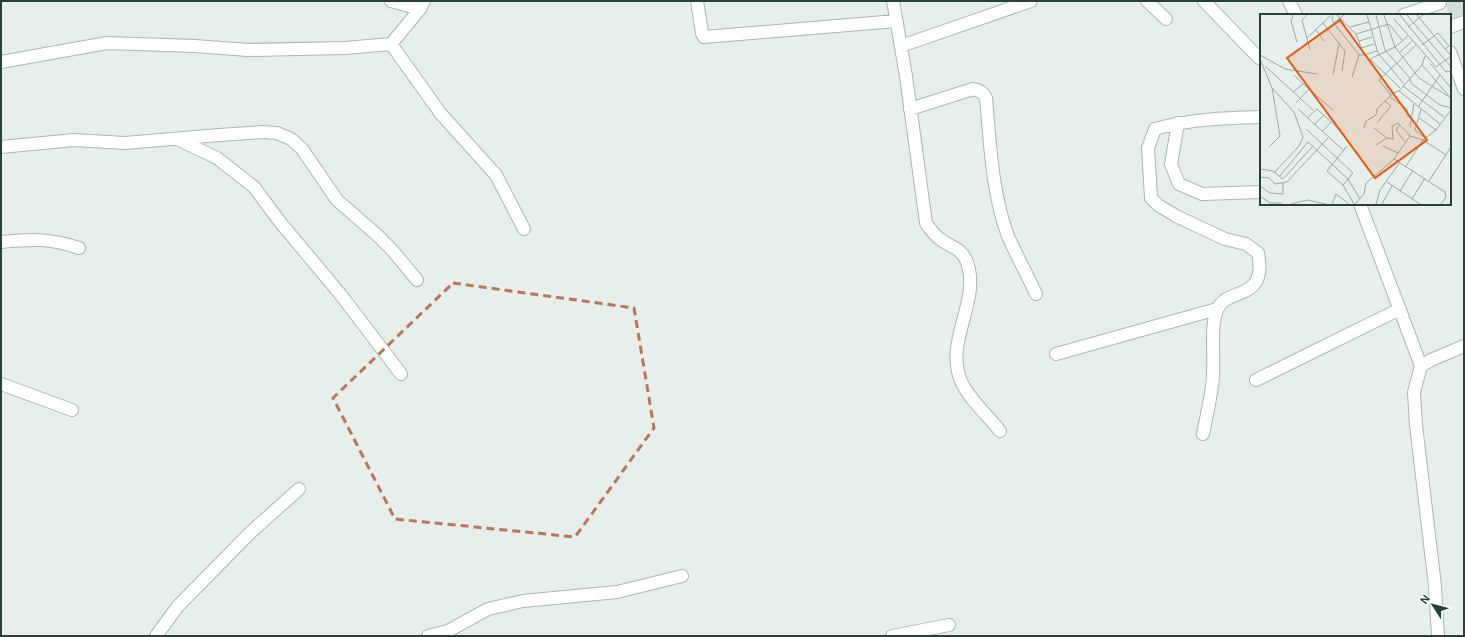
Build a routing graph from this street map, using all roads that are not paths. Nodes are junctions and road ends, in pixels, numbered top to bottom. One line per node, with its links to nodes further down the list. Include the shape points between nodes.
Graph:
1 (391, 1): 8 (street)
2 (697, 1): 13 (street, via 704,36)
3 (893, 1): 13 (street)
4 (1031, 1): 17 (street)
5 (1147, 1): 12 (street)
6 (1204, 1): 19 (street)
7 (1289, 1): 10 (street)
8 (422, 5): 16 (street)
9 (1441, 6): 11 (street)
10 (1296, 14)
11 (1408, 14)
12 (1166, 19)
13 (896, 21): 17 (street)
14 (1464, 22): 15 (street)
15 (1451, 27)
16 (391, 44): 20 (street, via 345,48 248,50 107,43); 29 (street, via 441,114 496,175)
17 (901, 46): 22 (street)
18 (1451, 55): 21 (street)
19 (1259, 58)
20 (1, 62)
21 (1464, 89)
22 (910, 109): 33 (street, via 973,89 984,94 1001,212 1009,236); 43 (street, via 926,223 940,240 960,251 970,273 970,295 956,351 958,374 966,391)
23 (1260, 117): 24 (street)
24 (1178, 123): 27 (street, via 1171,164 1179,184 1202,194); 34 (street, via 1155,129 1148,148 1151,198 1176,216 1225,239 1246,244 1258,252 1261,265 1258,280 1247,291 1224,301)
25 (176, 138): 26 (street, via 125,144 74,140); 32 (street, via 270,132 291,139 302,149 337,200 377,235); 39 (street, via 217,158 254,187 341,295)
26 (1, 147)
27 (1260, 192)
28 (1360, 205): 35 (street)
29 (524, 229)
30 (1, 242): 31 (street, via 51,240)
31 (79, 248)
32 (417, 280)
33 (1036, 294)
34 (1217, 309): 37 (street); 44 (street, via 1214,323 1212,386)
35 (1400, 310): 38 (street); 40 (street)
36 (1464, 346): 38 (street)
37 (1056, 354)
38 (1421, 366): 51 (street, via 1414,392 1416,425 1435,586)
39 (400, 374)
40 (1256, 380)
41 (1, 384): 42 (street)
42 (72, 410)
43 (1000, 431)
44 (1203, 434)
45 (299, 489): 48 (street, via 251,532 178,606)
46 (682, 576): 49 (street, via 616,592 530,601 488,609 448,631)
47 (949, 625): 50 (street)
48 (156, 636)
49 (428, 636)
50 (892, 636)
51 (1438, 636)

